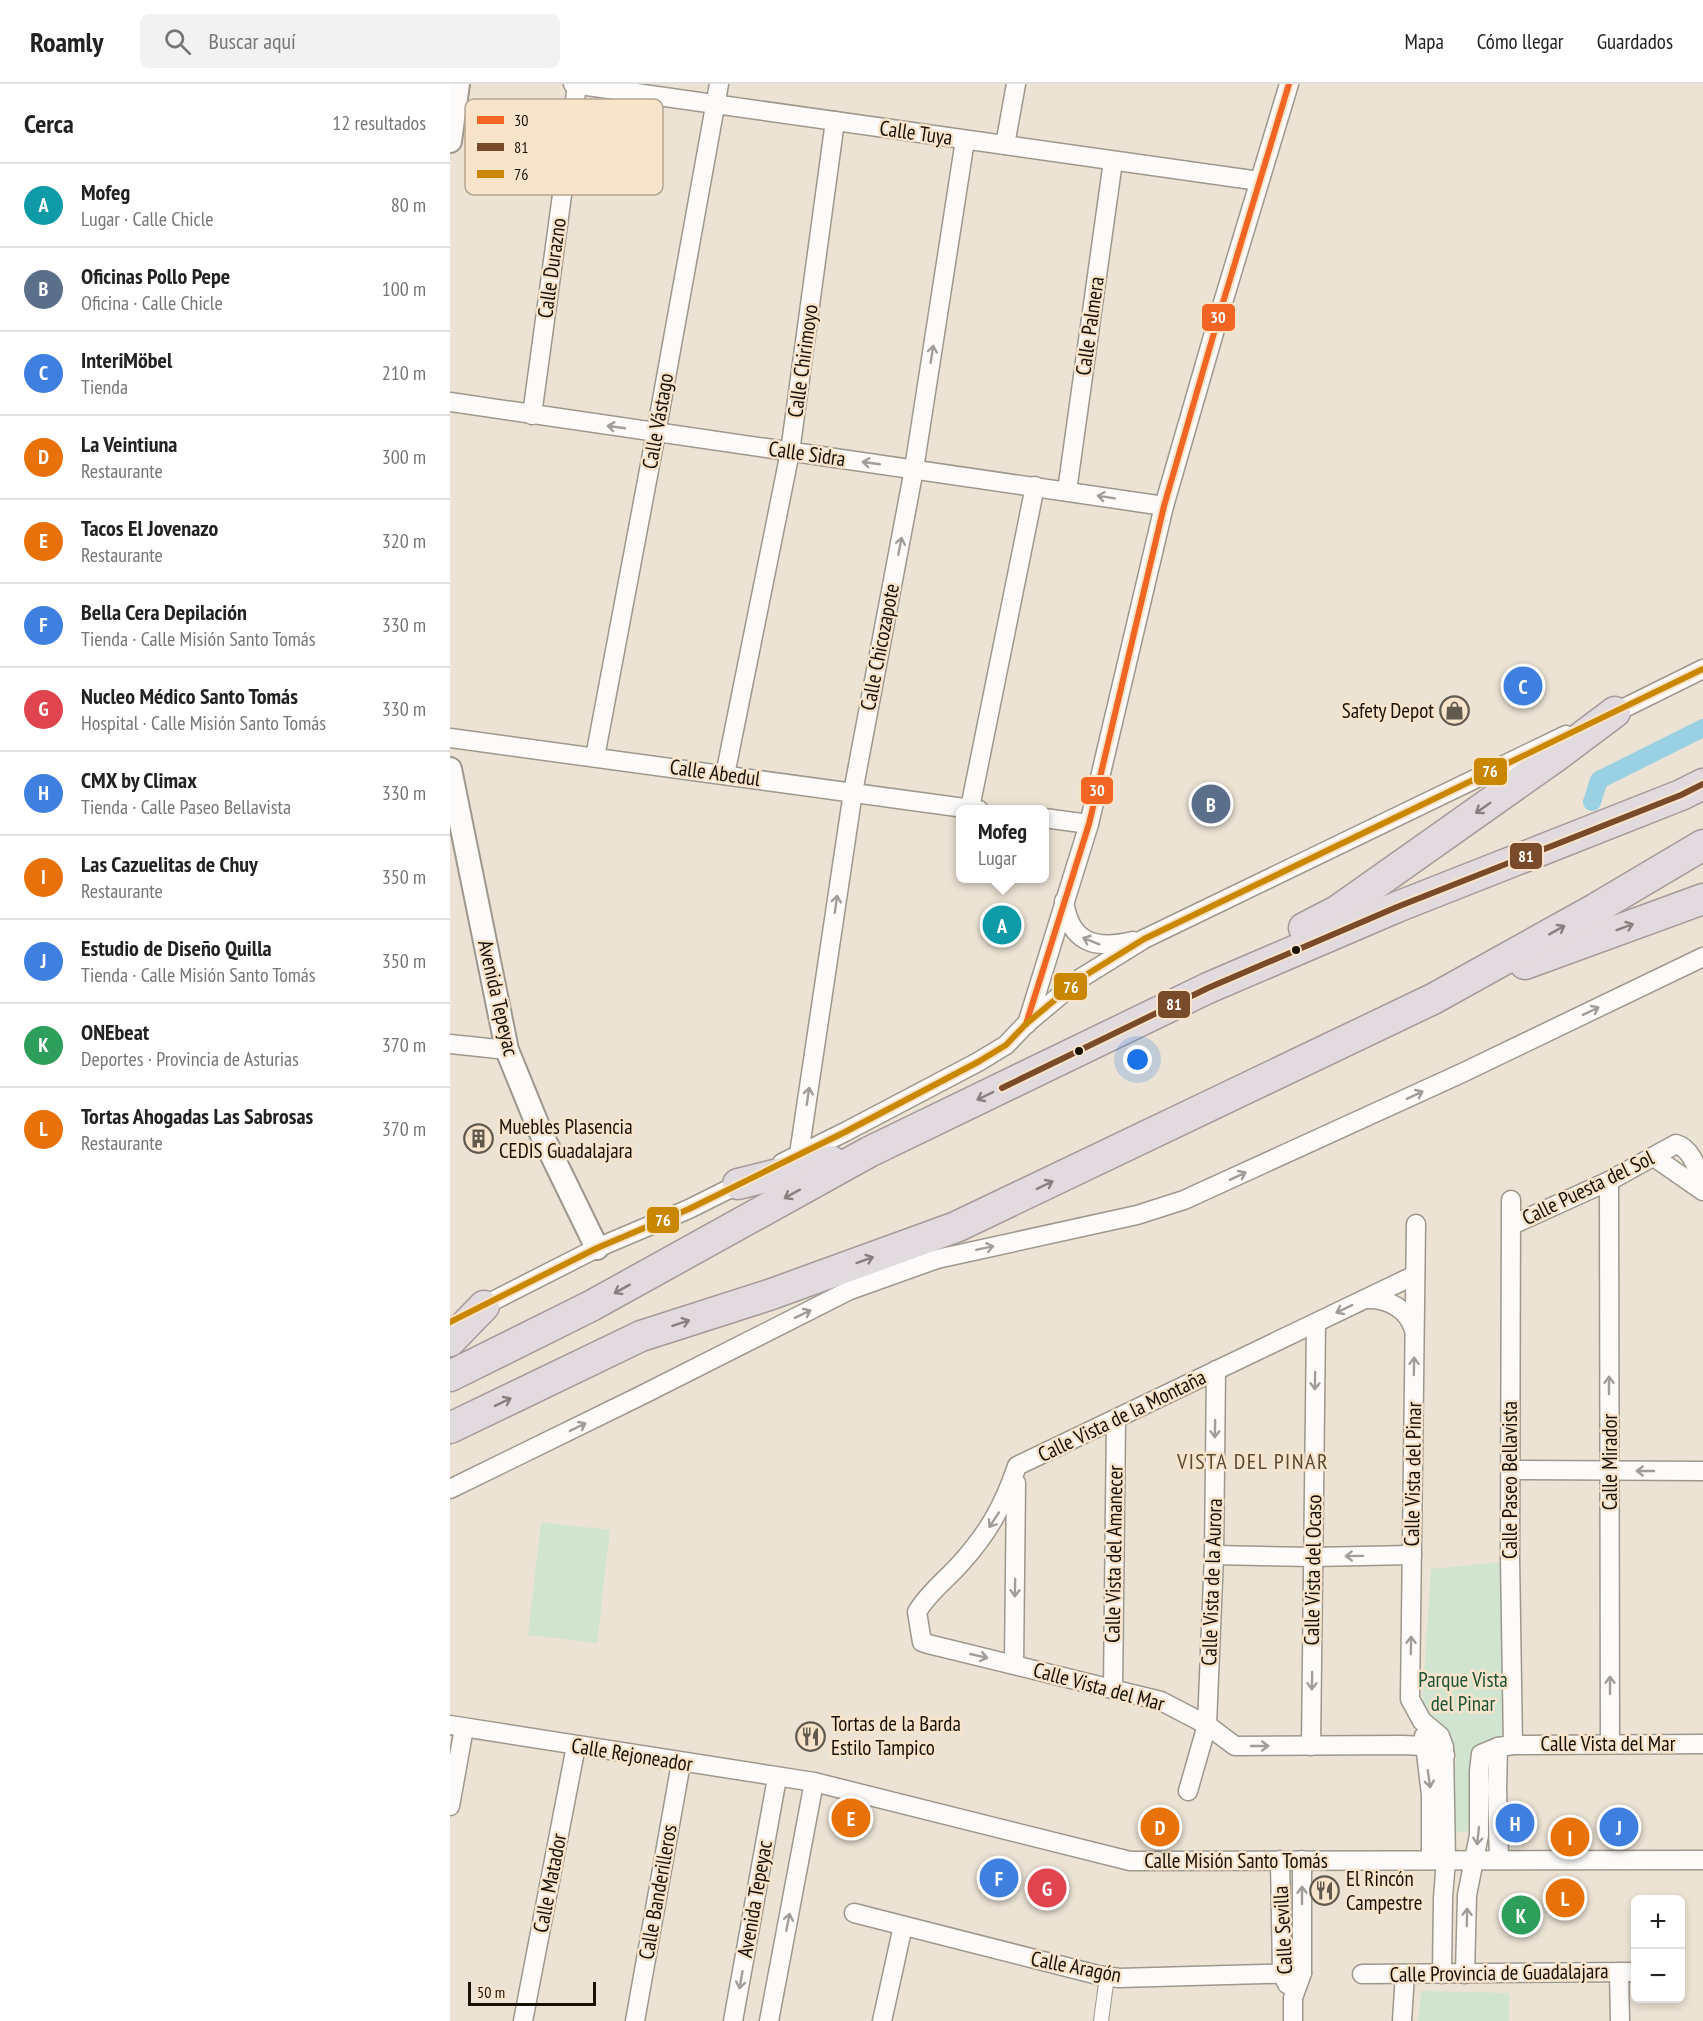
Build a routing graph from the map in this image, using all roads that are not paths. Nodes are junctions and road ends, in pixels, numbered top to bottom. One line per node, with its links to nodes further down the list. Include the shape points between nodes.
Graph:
1 (458, 84): 10 (street)
2 (573, 84): 6 (street, Calle Tuya)
3 (719, 84): 7 (street, Calle Vástago)
4 (1016, 84): 11 (street)
5 (1289, 84): 13 (street)
6 (577, 85): 7 (street, Calle Tuya)
7 (716, 104): 8 (street, Calle Tuya); 17 (street, Calle Vástago)
8 (836, 122): 9 (street, Calle Tuya); 18 (street, Calle Chirimoyo)
9 (965, 140): 11 (street, Calle Tuya); 19 (street, Calle Chicozapote, one-way to 9)
10 (450, 141)
11 (1005, 145): 12 (street, Calle Tuya)
12 (1113, 161): 13 (street, Calle Tuya); 21 (street, Calle Palmera)
13 (1259, 181): 22 (street)
14 (562, 195): 16 (street, Calle Durazno)
15 (450, 402): 16 (street, Calle Sidra)
16 (532, 415): 17 (street, Calle Sidra, one-way to 16)
17 (656, 433): 18 (street, Calle Sidra); 26 (street, Calle Vástago)
18 (790, 452): 19 (street, Calle Sidra, one-way to 18); 28 (street, Calle Chirimoyo)
19 (914, 469): 20 (street, Calle Sidra); 30 (street, Calle Chicozapote, one-way to 19)
20 (1035, 486): 21 (street, Calle Sidra); 31 (street)
21 (1067, 490): 22 (street, Calle Sidra, one-way to 21)
22 (1164, 506): 34 (street)
23 (1703, 669): 24 (street)
24 (1615, 712): 38 (street); 40 (highway, one-way to 40, via 1336,911 1264,948)
25 (450, 738): 26 (street, Calle Abedul)
26 (595, 757): 28 (street, Calle Abedul)
27 (450, 769): 44 (street, Avenida Tepeyac)
28 (725, 775): 30 (street, Calle Abedul)
29 (1703, 784): 40 (highway, via 1396,907)
30 (853, 792): 32 (street, Calle Abedul); 46 (street, Calle Chicozapote, one-way to 30)
31 (976, 805)
32 (956, 806)
33 (1049, 819): 34 (street)
34 (1089, 824): 36 (street)
35 (1703, 845): 41 (highway, one-way to 35)
36 (1064, 899): 38 (street, one-way to 36, via 1110,945 1088,941 1071,926); 42 (street)
37 (1703, 899): 41 (highway, one-way to 37)
38 (1144, 939): 42 (street, via 1081,978)
39 (1703, 957): 71 (street, one-way to 39, via 850,1290 937,1259 1137,1215 1184,1200)
40 (1208, 988): 45 (highway, one-way to 45)
41 (1433, 999): 66 (highway, one-way to 41, via 641,1336 769,1295 956,1227)
42 (1026, 1024): 46 (street, via 1006,1045 978,1062)
43 (450, 1044): 44 (street)
44 (507, 1050): 55 (street, Avenida Tepeyac, via 540,1131)
45 (869, 1152): 49 (highway); 64 (highway, one-way to 64, via 591,1306)
46 (799, 1154): 49 (street)
47 (1659, 1154): 48 (street, Calle Puesta del Sol); 50 (street, via 1676,1144 1684,1147); 51 (street)
48 (1609, 1181): 54 (street, Calle Puesta del Sol); 69 (street, Calle Mirador, one-way to 48)
49 (738, 1184): 55 (street)
50 (1703, 1186)
51 (1703, 1191)
52 (1511, 1200): 54 (street, Calle Paseo Bellavista)
53 (1416, 1224): 56 (street, Calle Vista del Pinar)
54 (1512, 1225): 68 (street, Calle Paseo Bellavista)
55 (597, 1248): 58 (street)
56 (1415, 1275): 57 (street, Calle Vista de la Montaña); 61 (street, Calle Vista del Pinar)
57 (1366, 1299): 60 (street, Calle Vista de la Montaña, one-way to 60); 61 (street, via 1381,1299 1397,1306 1412,1322)
58 (484, 1306): 59 (street); 62 (highway)
59 (450, 1322)
60 (1316, 1323): 63 (street, Calle Vista de la Montaña); 74 (street, Calle Vista del Ocaso, one-way to 74)
61 (1415, 1332): 73 (street, Calle Vista del Pinar, one-way to 61)
62 (450, 1341)
63 (1216, 1370): 65 (street, Calle Vista de la Montaña); 72 (street, Calle Vista de la Aurora, one-way to 72)
64 (450, 1376)
65 (1116, 1419): 67 (street, Calle Vista de la Montaña); 77 (street, Calle Vista del Amanecer)
66 (450, 1428)
67 (1017, 1466): 75 (street, Calle Vista de la Montaña, one-way to 75, via 1007,1496 981,1539 917,1612); 76 (street, one-way to 76)
68 (1510, 1470): 69 (street); 86 (street, Calle Paseo Bellavista)
69 (1610, 1470): 70 (street, one-way to 69); 81 (street, Calle Mirador, one-way to 69)
70 (1703, 1471)
71 (450, 1489)
72 (1214, 1555): 74 (street); 79 (street, Calle Vista de la Aurora)
73 (1412, 1555): 74 (street, one-way to 74); 78 (street, Calle Vista del Pinar, one-way to 73, via 1410,1699)
74 (1313, 1557): 84 (street, Calle Vista del Ocaso, one-way to 84)
75 (922, 1642): 76 (street, Calle Vista del Mar, one-way to 76)
76 (1014, 1664): 77 (street, Calle Vista del Mar)
77 (1113, 1689): 79 (street, Calle Vista del Mar, via 1161,1701)
78 (1422, 1721): 85 (street, Calle Vista del Pinar); 87 (street, Calle Vista del Pinar, via 1440,1736)
79 (1207, 1725): 84 (street, Calle Vista del Mar, one-way to 84, via 1235,1746); 91 (street, Calle Vista de la Aurora)
80 (457, 1726): 83 (street, Calle Rejoneador); 92 (street)
81 (1610, 1744): 82 (street, Calle Vista del Mar); 86 (street, Calle Vista del Mar)
82 (1703, 1744)
83 (576, 1746): 88 (street, Calle Rejoneador); 110 (street, Calle Matador)
84 (1311, 1746): 85 (street, Calle Vista del Mar)
85 (1424, 1746): 87 (street, Calle Vista del Mar); 95 (street, Calle Vista del Pinar, one-way to 95)
86 (1506, 1746): 96 (street, one-way to 96, via 1481,1754); 97 (street, Calle Paseo Bellavista, via 1497,1789)
87 (1445, 1755): 95 (street, Calle Vista del Pinar)
88 (681, 1762): 89 (street, Calle Rejoneador); 111 (street, Calle Banderilleros)
89 (777, 1778): 90 (street, Calle Rejoneador); 112 (street, Avenida Tepeyac, one-way to 112)
90 (814, 1782): 93 (street, Calle Misión Santo Tomás, via 1130,1861); 113 (street, Avenida Tepeyac, one-way to 90)
91 (1188, 1791)
92 (450, 1806)
93 (1280, 1860): 94 (street, Calle Misión Santo Tomás); 103 (street, Calle Sevilla)
94 (1302, 1860): 95 (street, Calle Misión Santo Tomás); 101 (street, Calle Sevilla, one-way to 94)
95 (1438, 1860): 96 (street, Calle Misión Santo Tomás); 106 (street, via 1443,1898)
96 (1475, 1860): 97 (street, Calle Misión Santo Tomás); 107 (street, one-way to 96, via 1467,1895)
97 (1499, 1860): 98 (street, Calle Misión Santo Tomás)
98 (1703, 1860)
99 (854, 1913): 100 (street, Calle Aragón)
100 (903, 1926): 108 (street, Calle Aragón); 114 (street)
101 (1302, 1972): 103 (street, Calle Aragón); 109 (street, Calle Sevilla)
102 (1627, 1972): 107 (street, Calle Provincia de Guadalajara); 118 (street)
103 (1282, 1973): 108 (street, Calle Aragón); 109 (street, Calle Sevilla)
104 (1362, 1974): 105 (street, Calle Provincia de Guadalajara)
105 (1405, 1974): 106 (street, Calle Provincia de Guadalajara); 117 (street)
106 (1442, 1974): 107 (street, Calle Provincia de Guadalajara)
107 (1466, 1974)
108 (1107, 1976): 115 (street)
109 (1293, 1998): 116 (street, Calle Sevilla)
110 (523, 2021)
111 (635, 2021)
112 (733, 2021)
113 (769, 2021)
114 (882, 2021)
115 (1101, 2021)
116 (1293, 2021)
117 (1402, 2021)
118 (1620, 2021)

